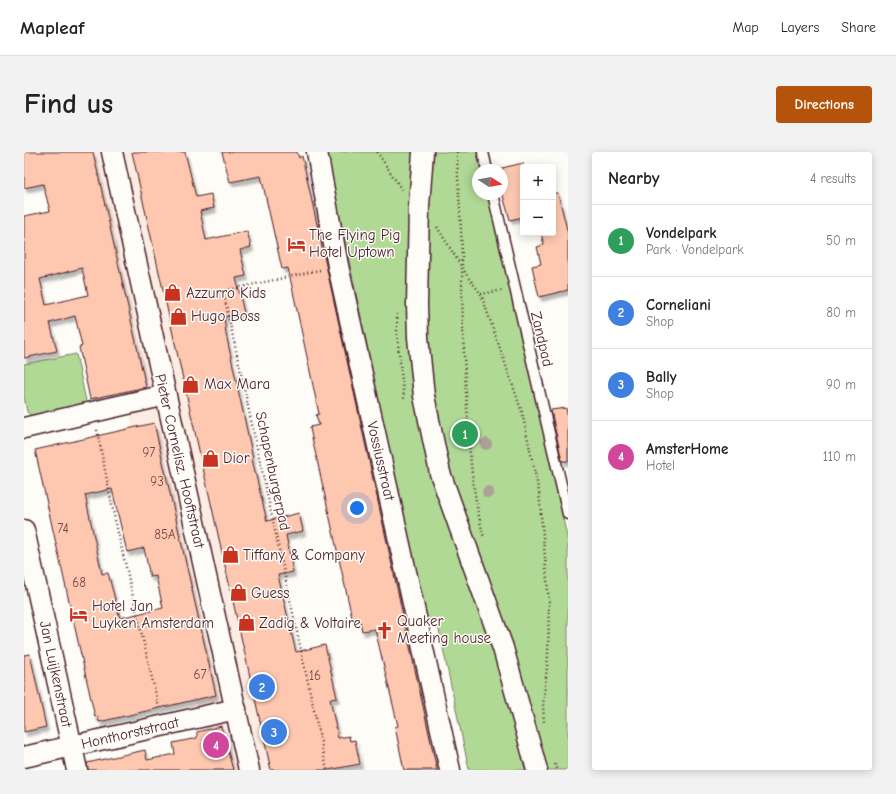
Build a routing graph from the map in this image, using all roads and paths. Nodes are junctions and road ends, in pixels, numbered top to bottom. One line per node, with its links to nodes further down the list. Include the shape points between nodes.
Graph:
1 (112, 152): 12 (street, Pieter Cornelisz. Hooftstraat)
2 (317, 152): 8 (street, Vossiusstraat)
3 (423, 152): 27 (street, via 417,305 424,396 440,473 503,648)
4 (457, 152): 9 (path)
5 (483, 152): 6 (lane)
6 (486, 164)
7 (493, 200): 15 (lane, Zandpad)
8 (338, 266): 25 (path, Schapenburgerpad, via 223,291); 26 (street, Vossiusstraat)
9 (462, 266): 11 (path); 17 (path, via 468,432 474,486)
10 (497, 290): 11 (path)
11 (481, 294): 20 (path, via 522,412 539,492 549,602)
12 (166, 395): 13 (street); 18 (street, Pieter Cornelisz. Hooftstraat)
13 (93, 412): 14 (street); 19 (path, via 114,520)
14 (24, 428)
15 (568, 514)
16 (24, 530): 21 (street, Jan Luijkenstraat)
17 (485, 539)
18 (236, 709): 19 (street, Honthorststraat); 24 (street, Pieter Cornelisz. Hooftstraat)
19 (164, 726): 21 (street, Honthorststraat)
20 (544, 728)
21 (72, 746): 22 (street, Honthorststraat); 23 (street, Jan Luijkenstraat)
22 (24, 757)
23 (78, 770)
24 (249, 770)
25 (327, 770)
26 (450, 770)
27 (536, 770)

